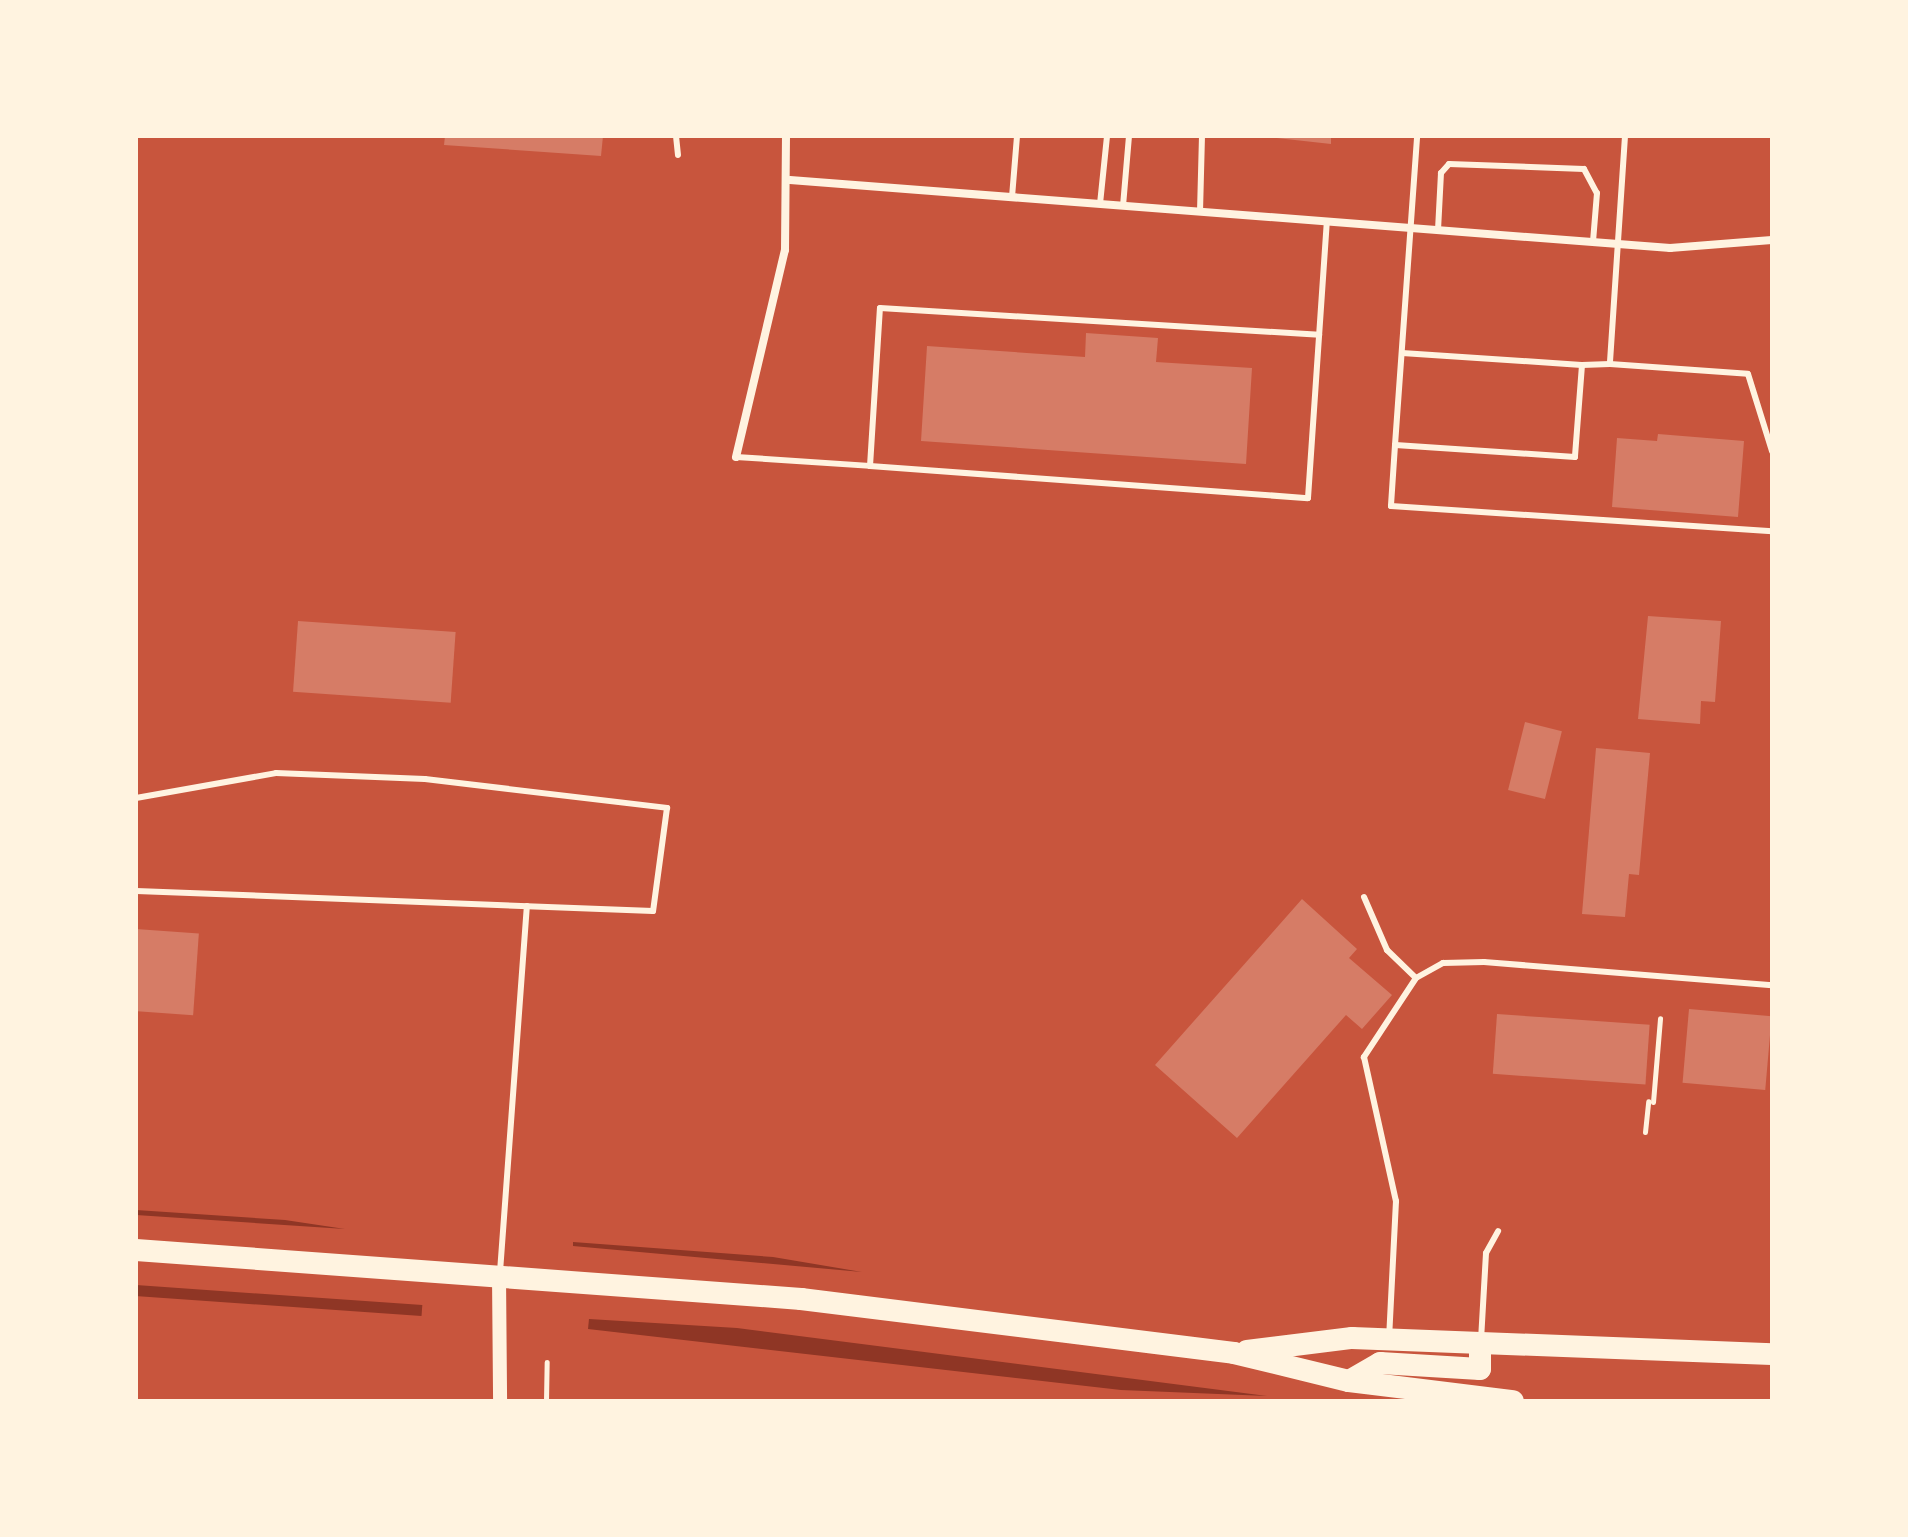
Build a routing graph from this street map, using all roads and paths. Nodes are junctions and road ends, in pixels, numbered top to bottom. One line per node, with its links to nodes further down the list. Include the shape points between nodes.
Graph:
1 (676, 136): 10 (lane)
2 (786, 136): 11 (street)
3 (1017, 136): 12 (lane)
4 (1107, 136): 13 (lane)
5 (1129, 136): 14 (lane)
6 (1202, 136): 15 (lane)
7 (1619, 136): 9 (lane)
8 (1417, 137): 17 (lane)
9 (1625, 139): 21 (lane)
10 (678, 155)
11 (790, 180): 12 (street); 28 (street, via 773,316)
12 (1012, 197): 13 (street)
13 (1100, 204): 14 (street)
14 (1123, 206): 15 (street)
15 (1200, 212): 16 (street)
16 (1327, 222): 17 (street); 22 (lane)
17 (1411, 228): 18 (street); 23 (lane)
18 (1438, 230): 20 (street); 20 (lane, via 1441,173 1449,164 1584,169 1597,193)
19 (1772, 240): 21 (street)
20 (1593, 242): 21 (street)
21 (1618, 244): 24 (lane)
22 (1319, 335): 29 (lane, via 880,308); 29 (lane, via 1308,498)
23 (1402, 353): 25 (lane); 26 (lane)
24 (1610, 364): 25 (lane); 27 (lane, via 1748,374)
25 (1582, 365): 26 (lane, via 1575,457)
26 (1395, 445): 30 (lane, via 1391,506)
27 (1772, 451)
28 (736, 457): 29 (lane)
29 (870, 466)
30 (1772, 531)
31 (136, 798): 34 (lane, via 276,773 425,779 667,808 653,911)
32 (136, 891): 34 (lane)
33 (1364, 897): 35 (lane, via 1387,950)
34 (527, 906): 41 (lane)
35 (1416, 978): 36 (lane, via 1443,963 1484,962); 42 (lane, via 1364,1057 1396,1201)
36 (1772, 985)
37 (1660, 1018): 38 (path)
38 (1645, 1132)
39 (1498, 1231): 43 (lane, via 1486,1253)
40 (136, 1250): 41 (highway)
41 (499, 1276): 44 (highway, via 801,1299); 48 (street)
42 (1389, 1340): 43 (highway); 44 (highway)
43 (1480, 1346): 45 (highway); 47 (highway, via 1480,1369 1380,1363)
44 (1234, 1353): 47 (highway)
45 (1772, 1354)
46 (547, 1362): 49 (path)
47 (1349, 1381): 50 (highway)
48 (500, 1401)
49 (546, 1401)
50 (1513, 1401)

